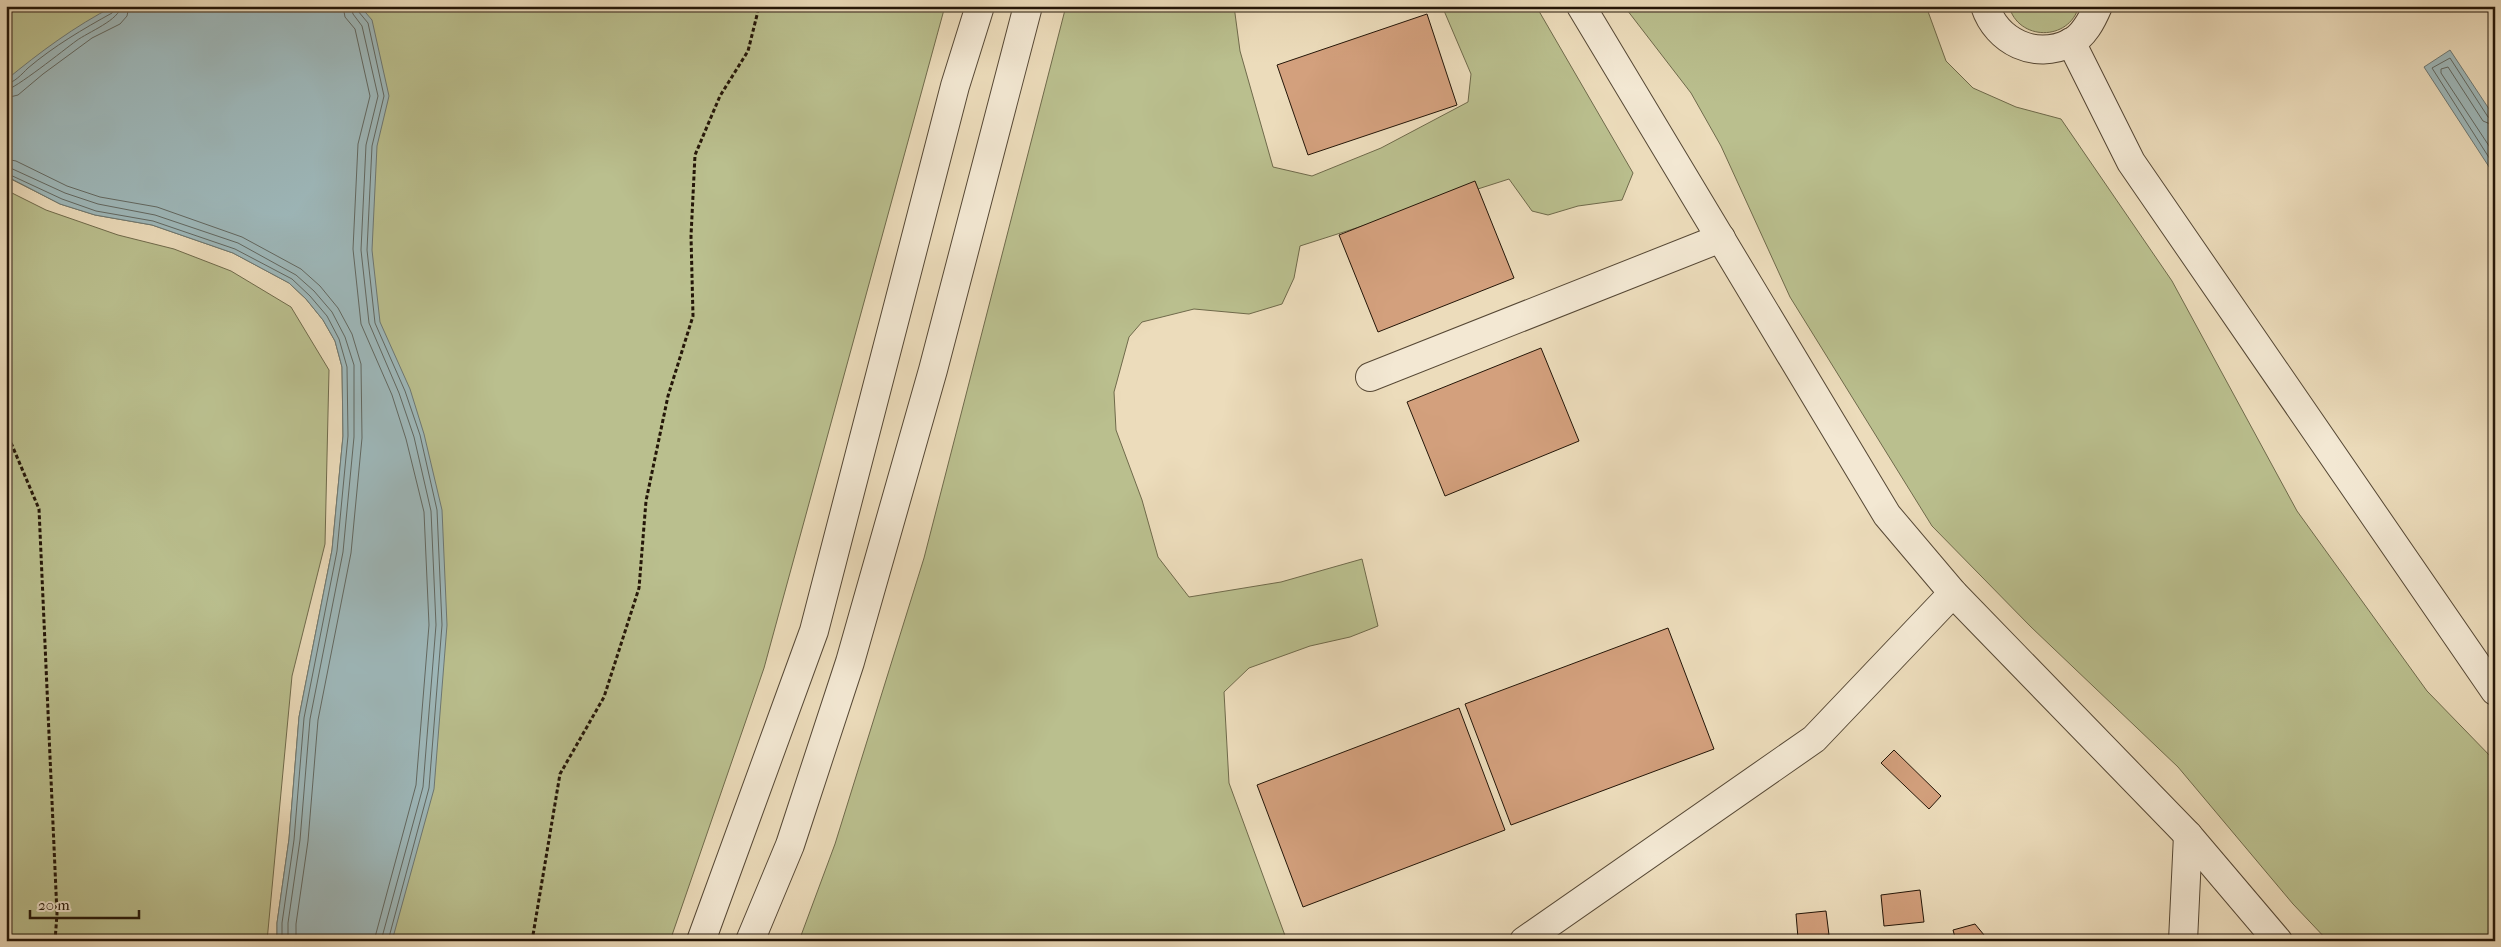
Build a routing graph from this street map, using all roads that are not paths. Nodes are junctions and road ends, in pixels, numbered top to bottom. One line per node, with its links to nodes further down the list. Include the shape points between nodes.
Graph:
1 (980, 6): 12 (lane, via 955,86 814,631)
2 (1028, 6): 13 (lane, via 933,370 850,662 790,844)
3 (1581, 6): 7 (lane)
4 (1985, 6): 6 (lane, via 1990,20 2002,34 2028,49 2048,50)
5 (2098, 6): 6 (lane, via 2090,25)
6 (2071, 42): 10 (lane, via 2131,162)
7 (1721, 238): 8 (lane); 9 (lane, via 1887,515)
8 (1370, 377)
9 (1954, 593): 11 (lane); 14 (lane, via 1814,740)
10 (2495, 690)
11 (2188, 835): 15 (lane); 16 (lane)
12 (701, 941)
13 (750, 941)
14 (1524, 941)
15 (2183, 941)
16 (2278, 941)

